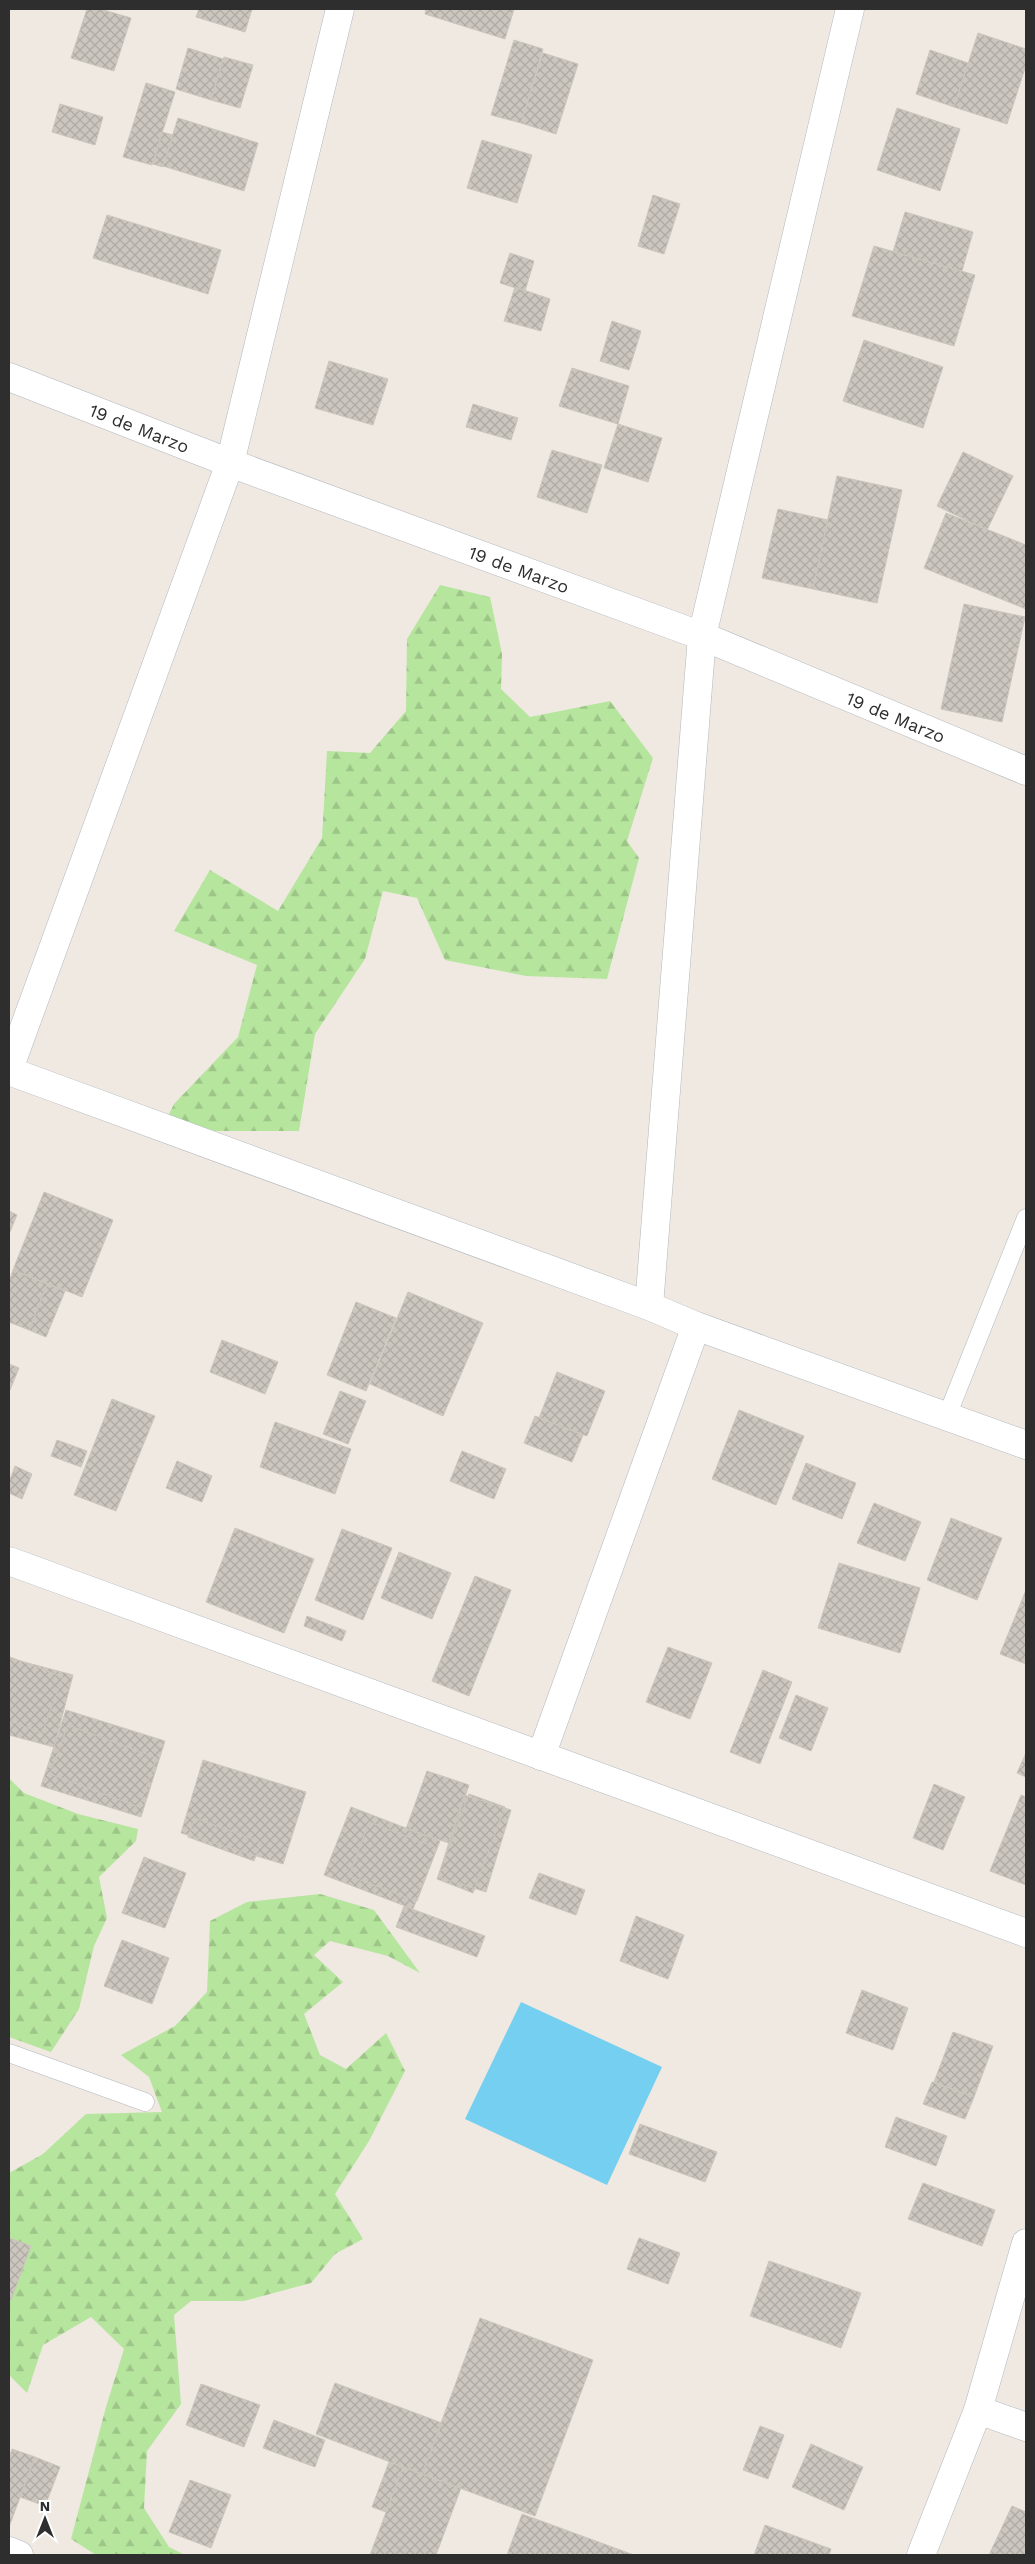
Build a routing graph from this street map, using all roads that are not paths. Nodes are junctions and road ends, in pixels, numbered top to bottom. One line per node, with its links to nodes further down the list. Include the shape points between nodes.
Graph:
1 (340, 9): 4 (street)
2 (850, 9): 5 (street)
3 (9, 378): 4 (street, 19 de Marzo)
4 (230, 463): 5 (street, 19 de Marzo); 7 (street)
5 (702, 636): 6 (street, 19 de Marzo); 9 (street)
6 (1026, 771)
7 (9, 1070): 9 (street)
8 (1026, 1218): 11 (lane)
9 (649, 1306): 10 (street)
10 (696, 1326): 11 (street); 14 (street)
11 (947, 1416): 12 (street)
12 (1026, 1445)
13 (9, 1561): 14 (street)
14 (541, 1756): 15 (street)
15 (1026, 1933)
16 (9, 2053): 17 (lane)
17 (145, 2102)
18 (1026, 2243): 19 (street)
19 (978, 2410): 20 (street); 23 (street)
20 (1026, 2427)
21 (9, 2551): 22 (street)
22 (19, 2555)
23 (921, 2555)

